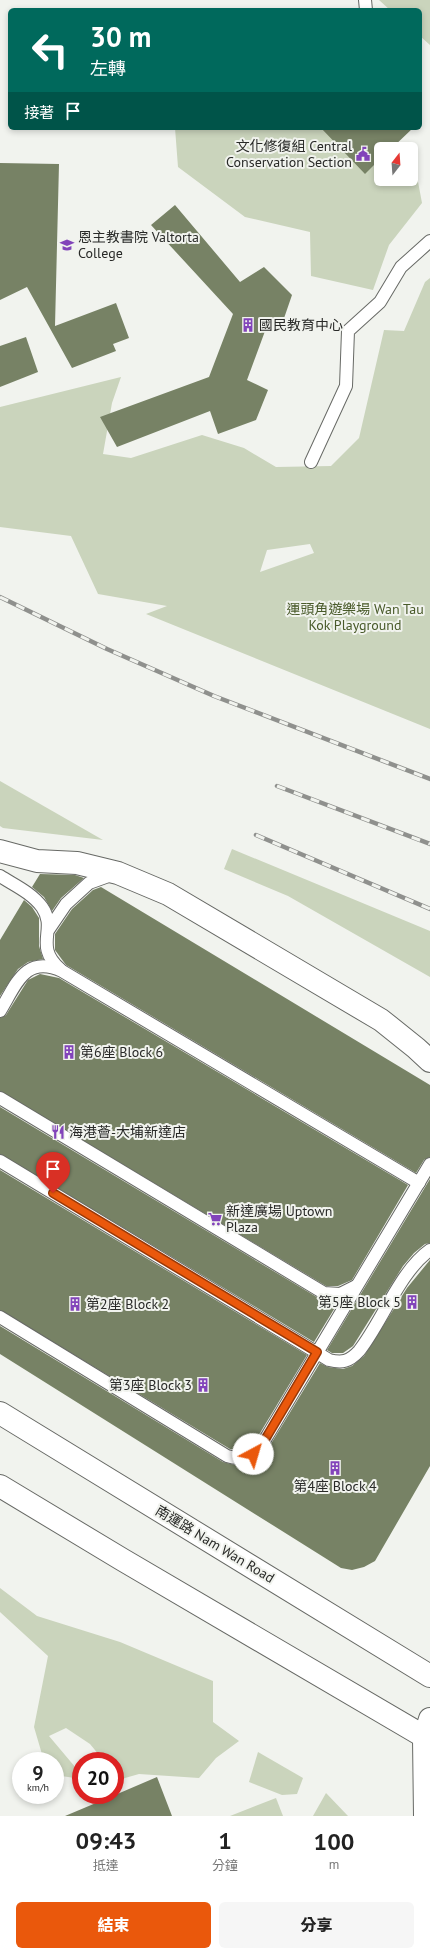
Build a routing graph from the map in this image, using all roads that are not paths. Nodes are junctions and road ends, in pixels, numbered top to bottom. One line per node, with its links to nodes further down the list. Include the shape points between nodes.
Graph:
1 (430, 241): 2 (lane, via 401,267 380,302 348,331 346,386)
2 (311, 462)
3 (1, 854): 4 (main road, via 37,861 77,863)
4 (118, 873): 6 (lane, via 89,883 66,904); 9 (main road, via 168,894 380,1020)
5 (0, 876): 6 (lane, via 35,899 43,909)
6 (49, 929): 7 (lane, via 46,950 52,962)
7 (62, 971): 8 (lane, via 51,966 38,966 27,971); 14 (lane)
8 (0, 1011)
9 (430, 1061)
10 (0, 1098): 16 (lane, via 324,1293 340,1294)
11 (0, 1161): 18 (lane)
12 (430, 1164): 14 (lane)
13 (430, 1175): 14 (lane)
14 (419, 1183): 16 (lane)
15 (430, 1250): 18 (lane, via 402,1281 365,1343 351,1359 340,1363 329,1360)
16 (357, 1286): 18 (lane)
17 (0, 1317): 18 (lane, via 227,1456 235,1458 245,1458 260,1448)
18 (317, 1352)
19 (0, 1413): 21 (main road, 南運路 Nam Wan Road)
20 (0, 1486): 22 (main road)
21 (430, 1676)
22 (428, 1732): 23 (main road)
23 (425, 1816)

